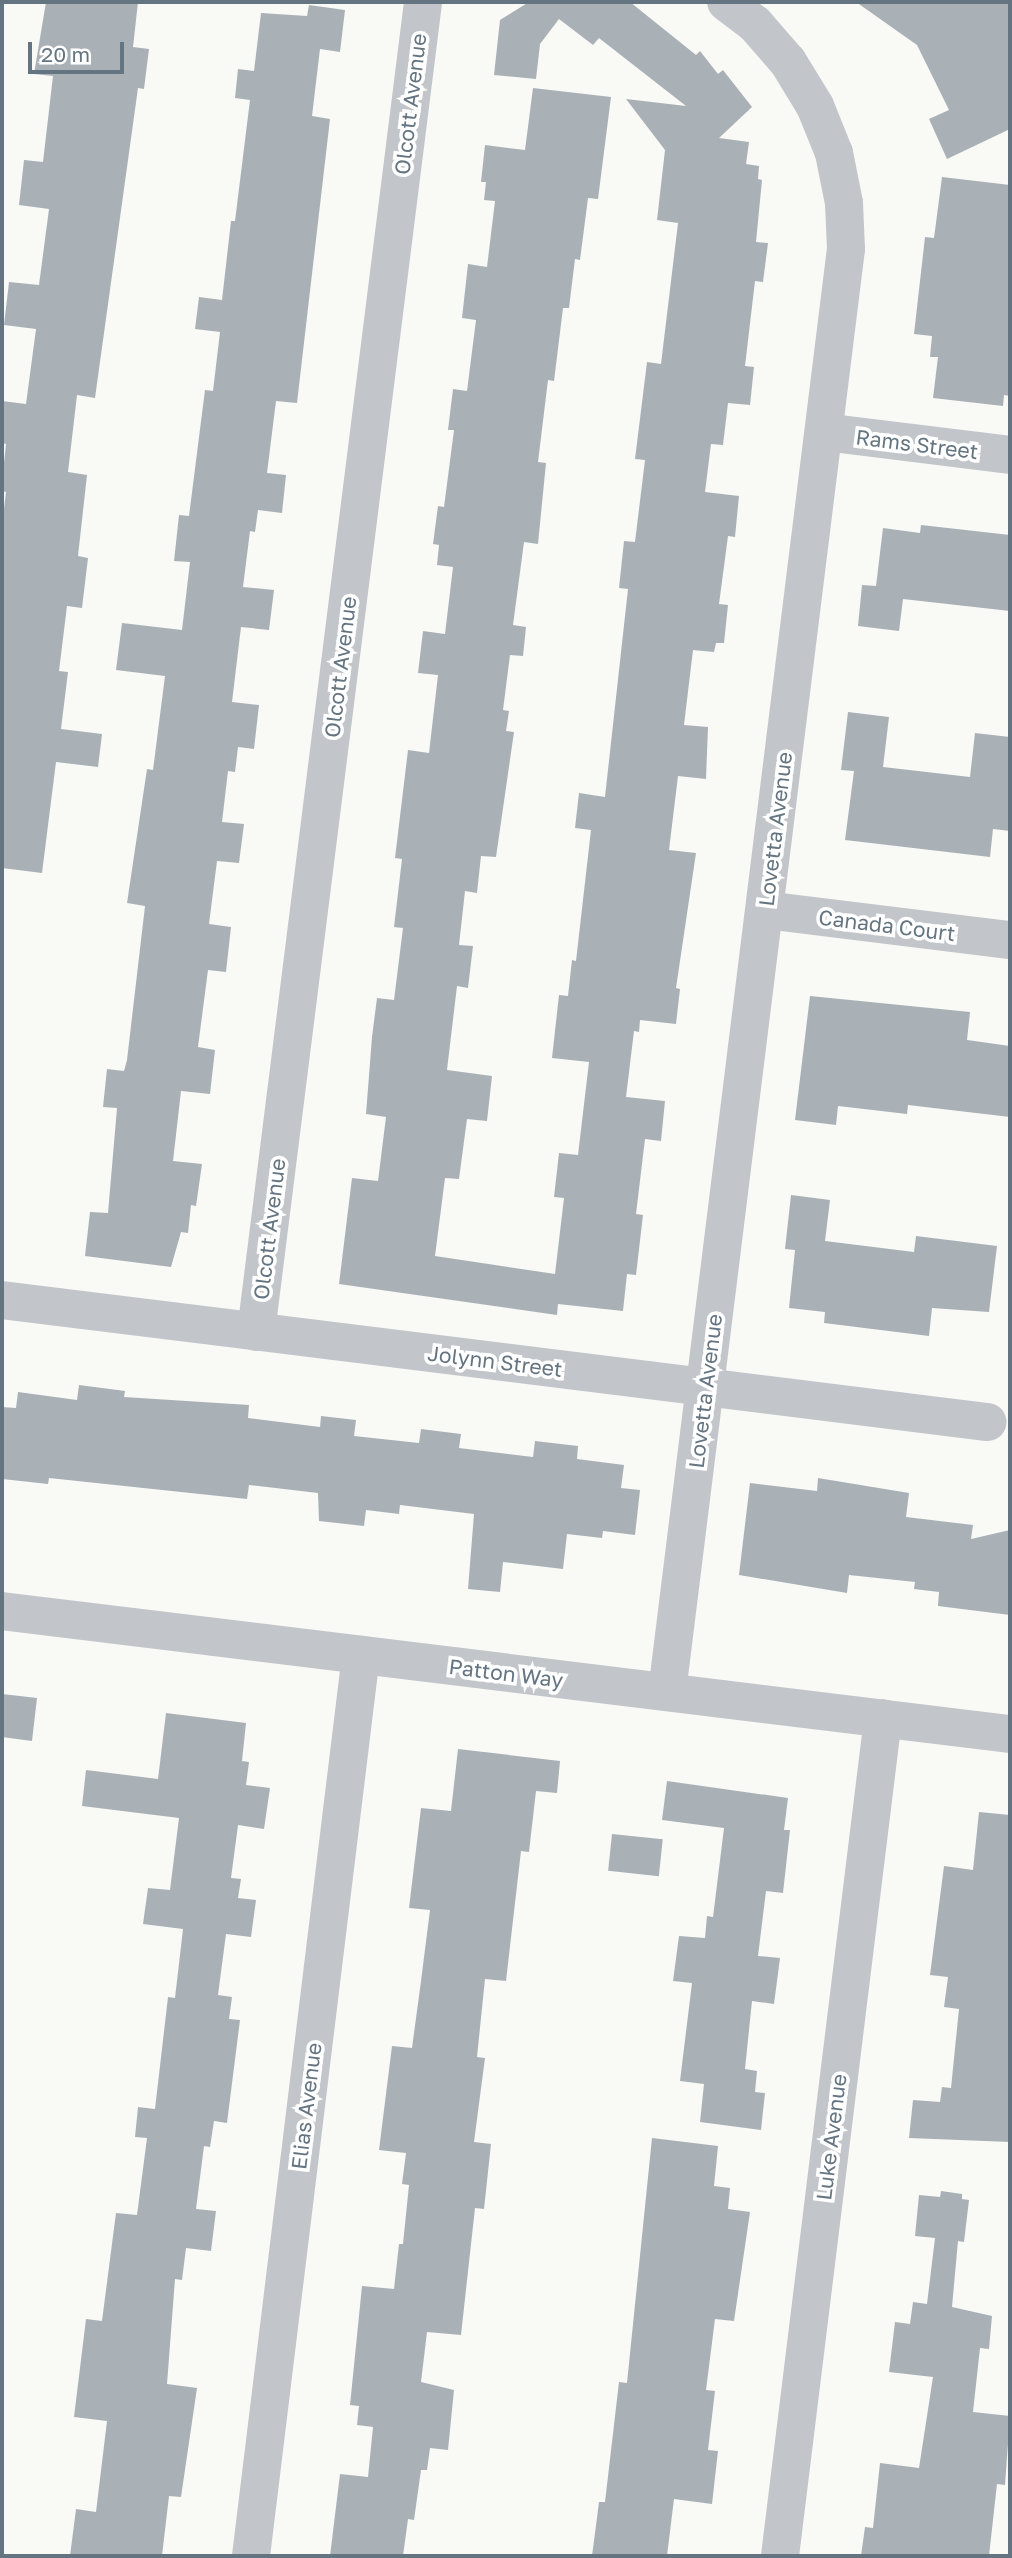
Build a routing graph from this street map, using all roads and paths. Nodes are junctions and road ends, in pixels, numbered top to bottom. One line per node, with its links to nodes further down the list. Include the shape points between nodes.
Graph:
1 (423, 2): 8 (street, Olcott Avenue)
2 (726, 2): 3 (street, Lovetta Avenue, via 755,24 788,62 815,106 834,153 844,203 846,248)
3 (824, 432): 4 (street, Rams Street); 5 (street, Lovetta Avenue)
4 (1010, 455)
5 (765, 910): 6 (street, Canada Court); 9 (street, Lovetta Avenue)
6 (1010, 940)
7 (2, 1300): 8 (street, Jolynn Street)
8 (256, 1332): 9 (street, Jolynn Street)
9 (705, 1387): 10 (street, Jolynn Street); 13 (street, Lovetta Avenue)
10 (987, 1422)
11 (2, 1611): 12 (street, Patton Way)
12 (361, 1655): 13 (street, Patton Way); 16 (street, Elias Avenue)
13 (667, 1692): 14 (street, Patton Way)
14 (883, 1718): 15 (street, Patton Way); 17 (street, Luke Avenue)
15 (1010, 1734)
16 (251, 2556)
17 (780, 2556)

